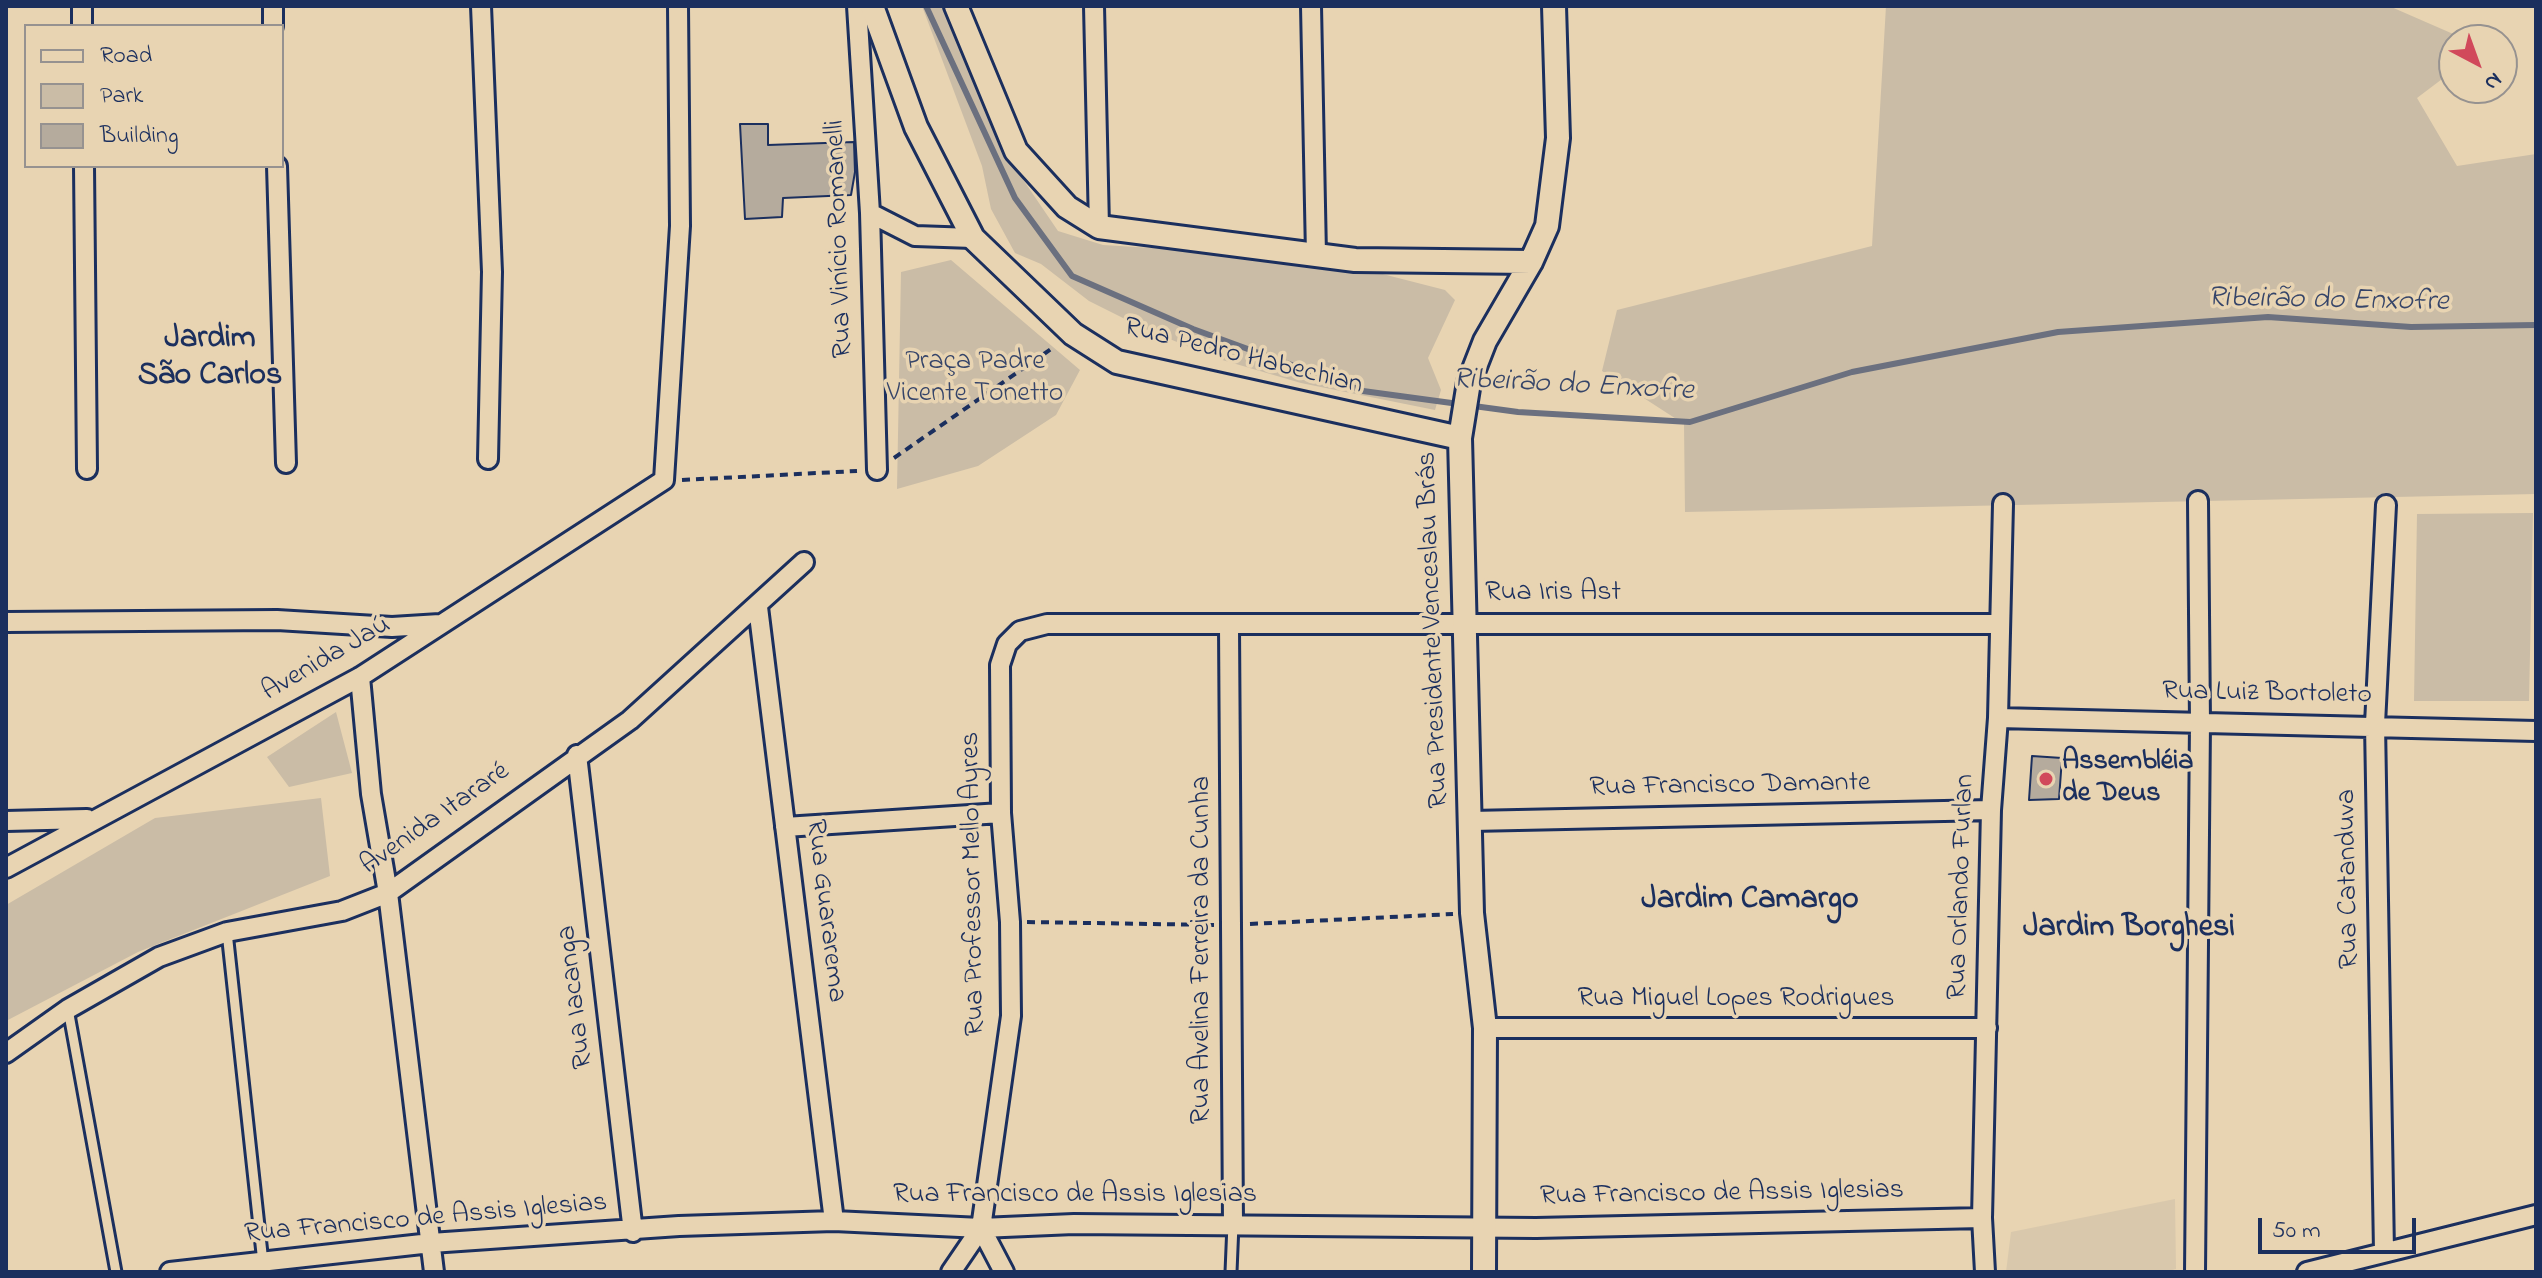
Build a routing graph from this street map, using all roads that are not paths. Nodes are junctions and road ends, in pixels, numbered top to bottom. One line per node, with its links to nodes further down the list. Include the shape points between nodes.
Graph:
1 (481, 6): 17 (street, via 492,272)
2 (678, 6): 28 (street, Avenida Jaú, via 680,226 664,480)
3 (857, 6): 11 (street, Rua Vinício Romanelli)
4 (872, 6): 13 (street, Rua Pedro Habechian, via 916,127)
5 (956, 6): 12 (street, via 1016,151 1067,207)
6 (1094, 6): 12 (street)
7 (1311, 6): 14 (street)
8 (1554, 6): 15 (street, Rua Presidente Venceslau Brás, via 1554,192)
9 (84, 168): 19 (street)
10 (277, 168): 18 (street)
11 (870, 213): 13 (street, via 915,236); 20 (street, Rua Vinício Romanelli)
12 (1099, 227): 14 (street)
13 (973, 238): 16 (street, Rua Pedro Habechian, via 1073,334 1117,362)
14 (1316, 255): 15 (street)
15 (1531, 262): 16 (street, Rua Presidente Venceslau Brás, via 1485,341 1469,382)
16 (1462, 428): 26 (street, Rua Presidente Venceslau Brás)
17 (488, 459)
18 (286, 463)
19 (87, 469)
20 (877, 470)
21 (2198, 501): 34 (street)
22 (2003, 504): 29 (street, Rua Orlando Furlan)
23 (2386, 505): 35 (street, Rua Catanduva)
24 (804, 562): 25 (street, Avenida Itararé)
25 (758, 607): 37 (street, Avenida Itararé, via 630,720); 43 (street, Rua Guararema)
26 (1465, 621): 29 (street, Rua Iris Ast); 30 (street, Rua Iris Ast); 42 (street, Rua Presidente Venceslau Brás)
27 (6, 622): 28 (street)
28 (442, 624): 32 (street, Avenida Jaú)
29 (1998, 624): 33 (street, Rua Orlando Furlan)
30 (1229, 627): 31 (street, Rua Iris Ast, via 1047,624); 54 (street, Rua Avelina Ferreira da Cunha)
31 (1014, 636): 39 (street, Rua Professor Mello Ayres, via 1000,665)
32 (360, 677): 40 (street, Avenida Jaú); 45 (street, via 371,794)
33 (1998, 718): 34 (street, Rua Luiz Bortoleto); 38 (street, Rua Orlando Furlan)
34 (2200, 723): 35 (street, Rua Luiz Bortoleto); 70 (street)
35 (2375, 724): 36 (street, Rua Luiz Bortoleto); 59 (street, Rua Catanduva)
36 (2536, 731)
37 (577, 755): 45 (street, Avenida Itararé); 57 (street, Rua Iacanga)
38 (1991, 810): 42 (street, Rua Francisco Damante); 49 (street, Rua Orlando Furlan)
39 (1001, 813): 43 (street); 56 (street, Rua Professor Mello Ayres, via 1011,1016)
40 (94, 818): 41 (street); 44 (street, Avenida Jaú)
41 (6, 821)
42 (1471, 821): 48 (street, Rua Presidente Venceslau Brás, via 1472,913)
43 (785, 827): 53 (street, Rua Guararema)
44 (6, 868)
45 (388, 893): 46 (street, Avenida Itararé, via 342,911); 58 (street)
46 (227, 932): 47 (street, Avenida Itararé, via 159,957); 60 (lane)
47 (68, 1009): 50 (street, Avenida Itararé); 62 (lane)
48 (1485, 1028): 49 (street, Rua Miguel Lopes Rodrigues); 55 (street, Rua Presidente Venceslau Brás)
49 (1987, 1028): 52 (street, Rua Orlando Furlan)
50 (6, 1053)
51 (2536, 1215): 59 (street)
52 (1982, 1218): 55 (street, Rua Francisco de Assis Iglesias); 69 (street, Rua Orlando Furlan)
53 (834, 1221): 56 (street, Rua Francisco de Assis Iglesias); 57 (street, Rua Francisco de Assis Iglesias)
54 (1233, 1224): 55 (street, Rua Francisco de Assis Iglesias); 56 (street, Rua Francisco de Assis Iglesias); 67 (lane, Rua Avelina Ferreira da Cunha)
55 (1486, 1227): 68 (street, Rua Presidente Venceslau Brás)
56 (981, 1228): 65 (street); 66 (street)
57 (633, 1232): 58 (street, Rua Francisco de Assis Iglesias)
58 (431, 1243): 60 (street, Rua Francisco de Assis Iglesias); 64 (street)
59 (2384, 1252): 61 (street)
60 (263, 1266): 63 (street, Rua Francisco de Assis Iglesias)
61 (2335, 1270): 71 (street)
62 (116, 1272)
63 (170, 1272)
64 (434, 1272)
65 (951, 1272)
66 (1004, 1272)
67 (1231, 1272)
68 (1484, 1272)
69 (1985, 1272)
70 (2195, 1272)
71 (2307, 1272)

